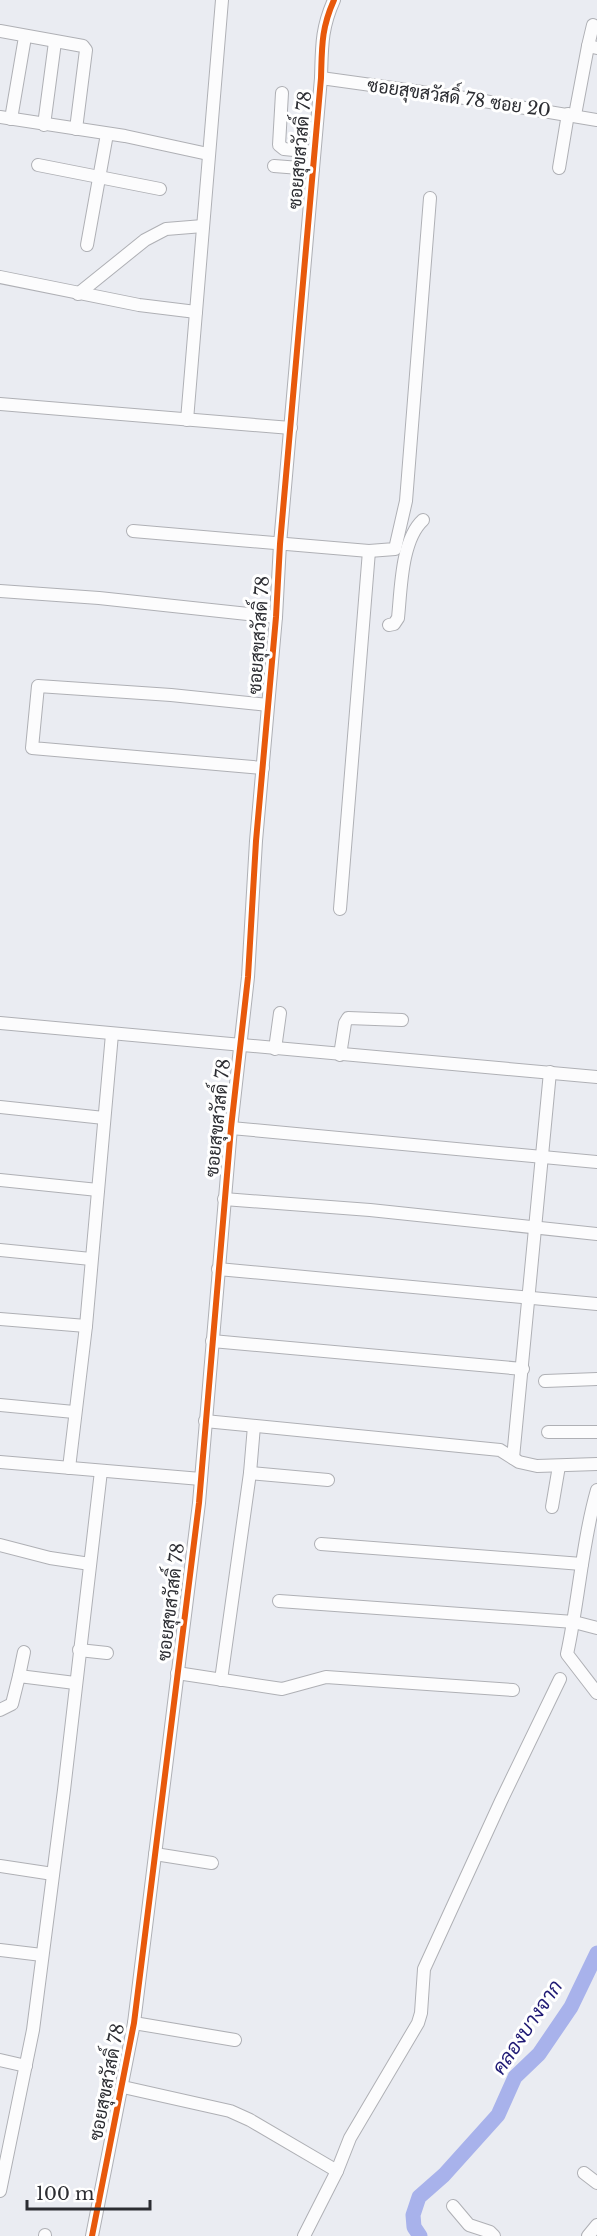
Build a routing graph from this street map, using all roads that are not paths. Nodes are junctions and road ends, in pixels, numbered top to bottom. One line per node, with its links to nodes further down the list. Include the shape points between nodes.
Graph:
1 (222, 0): 17 (street)
2 (334, 0): 8 (street, ซอยสุขสวัสดิ์ 78, via 324,24)
3 (593, 25): 7 (street)
4 (0, 31): 5 (street)
5 (25, 37): 6 (street); 11 (street)
6 (55, 42): 13 (street); 14 (street, via 83,46 86,50)
7 (593, 47): 10 (street)
8 (321, 78): 10 (street, ซอยสุขสวัสดิ์ 78 ซอย 20); 16 (street, ซอยสุขสวัสดิ์ 78)
9 (282, 93): 16 (street, via 279,145)
10 (572, 115): 12 (street, ซอยสุขสวัสดิ์ 78 ซอย 20); 20 (street)
11 (5, 118): 13 (street)
12 (597, 120)
13 (44, 125): 14 (street)
14 (76, 129): 15 (street)
15 (107, 134): 17 (street); 22 (street)
16 (314, 152): 21 (street, ซอยสุขสวัสดิ์ 78)
17 (208, 154): 25 (street)
18 (38, 165): 22 (street)
19 (274, 165): 21 (street)
20 (560, 168)
21 (313, 169): 32 (street, ซอยสุขสวัสดิ์ 78)
22 (99, 177): 23 (street); 26 (street)
23 (160, 189)
24 (430, 198): 37 (street)
25 (202, 226): 28 (street, via 166,229 145,240); 29 (street)
26 (87, 245)
27 (0, 277): 28 (street)
28 (78, 294): 29 (street)
29 (196, 312): 31 (street)
30 (0, 404): 31 (street)
31 (187, 420): 32 (street)
32 (291, 428): 35 (street, ซอยสุขสวัสดิ์ 78)
33 (423, 520): 37 (street)
34 (133, 531): 35 (street)
35 (280, 544): 36 (street); 39 (street, ซอยสุขสวัสดิ์ 78)
36 (369, 551): 37 (street); 43 (street)
37 (401, 552): 40 (street, via 398,618)
38 (0, 591): 39 (street)
39 (276, 617): 41 (street, ซอยสุขสวัสดิ์ 78)
40 (389, 625)
41 (268, 705): 42 (street, ซอยสุขสวัสดิ์ 78); 42 (street, via 38,686 32,748)
42 (263, 768): 48 (street, ซอยสุขสวัสดิ์ 78)
43 (340, 909)
44 (280, 1013): 49 (street)
45 (402, 1020): 50 (street, via 348,1018)
46 (0, 1023): 47 (street)
47 (112, 1034): 48 (street); 54 (street)
48 (241, 1047): 49 (street); 55 (street, ซอยสุขสวัสดิ์ 78)
49 (275, 1049): 50 (street)
50 (340, 1055): 51 (street)
51 (550, 1072): 52 (street); 56 (street)
52 (597, 1077)
53 (0, 1107): 54 (street)
54 (104, 1118): 59 (street)
55 (231, 1128): 56 (street); 60 (street, ซอยสุขสวัสดิ์ 78)
56 (542, 1157): 57 (street); 61 (street)
57 (597, 1161)
58 (0, 1180): 59 (street)
59 (98, 1190): 64 (street)
60 (224, 1199): 61 (street); 65 (street, ซอยสุขสวัสดิ์ 78)
61 (534, 1228): 62 (street); 66 (street)
62 (597, 1233)
63 (0, 1250): 64 (street)
64 (91, 1259): 69 (street)
65 (218, 1269): 66 (street); 70 (street, ซอยสุขสวัสดิ์ 78)
66 (527, 1298): 67 (street); 71 (street)
67 (597, 1304)
68 (0, 1319): 69 (street)
69 (86, 1326): 75 (street)
70 (212, 1341): 71 (street); 76 (street, ซอยสุขสวัสดิ์ 78)
71 (523, 1369): 80 (street)
72 (597, 1379): 73 (street)
73 (545, 1381)
74 (0, 1405): 75 (street)
75 (74, 1412): 84 (street)
76 (205, 1421): 77 (street); 87 (street, ซอยสุขสวัสดิ์ 78)
77 (254, 1426): 80 (street, via 500,1450); 86 (street)
78 (548, 1432): 79 (street)
79 (597, 1432)
80 (513, 1458): 83 (street, via 525,1464)
81 (0, 1462): 84 (street)
82 (597, 1464): 83 (street)
83 (559, 1466): 90 (street)
84 (69, 1468): 85 (street)
85 (100, 1471): 87 (street); 95 (street)
86 (250, 1473): 88 (street); 105 (street)
87 (201, 1479): 102 (street, ซอยสุขสวัสดิ์ 78)
88 (328, 1480)
89 (597, 1490): 94 (street)
90 (552, 1507)
91 (321, 1544): 94 (street)
92 (0, 1545): 95 (street)
93 (597, 1552): 94 (street)
94 (583, 1557): 97 (street)
95 (90, 1564): 99 (street)
96 (279, 1601): 97 (street)
97 (574, 1622): 98 (street); 108 (street, via 567,1654)
98 (597, 1628)
99 (79, 1650): 101 (street); 106 (street)
100 (24, 1652): 103 (street)
101 (107, 1653)
102 (177, 1673): 105 (street); 110 (street, ซอยสุขสวัสดิ์ 78)
103 (19, 1676): 106 (street); 109 (street, via 12,1704)
104 (561, 1678): 122 (street, via 424,1969 418,2023 350,2138)
105 (221, 1680): 107 (street, via 282,1689 326,1677)
106 (75, 1683): 113 (street)
107 (513, 1690)
108 (597, 1693)
109 (0, 1710)
110 (155, 1854): 111 (street); 116 (street, ซอยสุขสวัสดิ์ 78)
111 (212, 1863)
112 (0, 1866): 113 (street)
113 (53, 1874): 115 (street)
114 (0, 1950): 115 (street)
115 (42, 1955): 119 (street)
116 (134, 2023): 117 (street); 120 (street, ซอยสุขสวัสดิ์ 78)
117 (235, 2040)
118 (0, 2060): 119 (street)
119 (26, 2066): 121 (street)
120 (123, 2087): 122 (street, via 230,2111); 128 (street, ซอยสุขสวัสดิ์ 78)
121 (3, 2155): 125 (street)
122 (337, 2171): 129 (street)
123 (584, 2174): 124 (street)
124 (597, 2183)
125 (0, 2191)
126 (453, 2206): 130 (street, via 469,2224)
127 (597, 2225): 131 (street)
128 (92, 2236)
129 (304, 2236)
130 (494, 2236)
131 (588, 2236)

